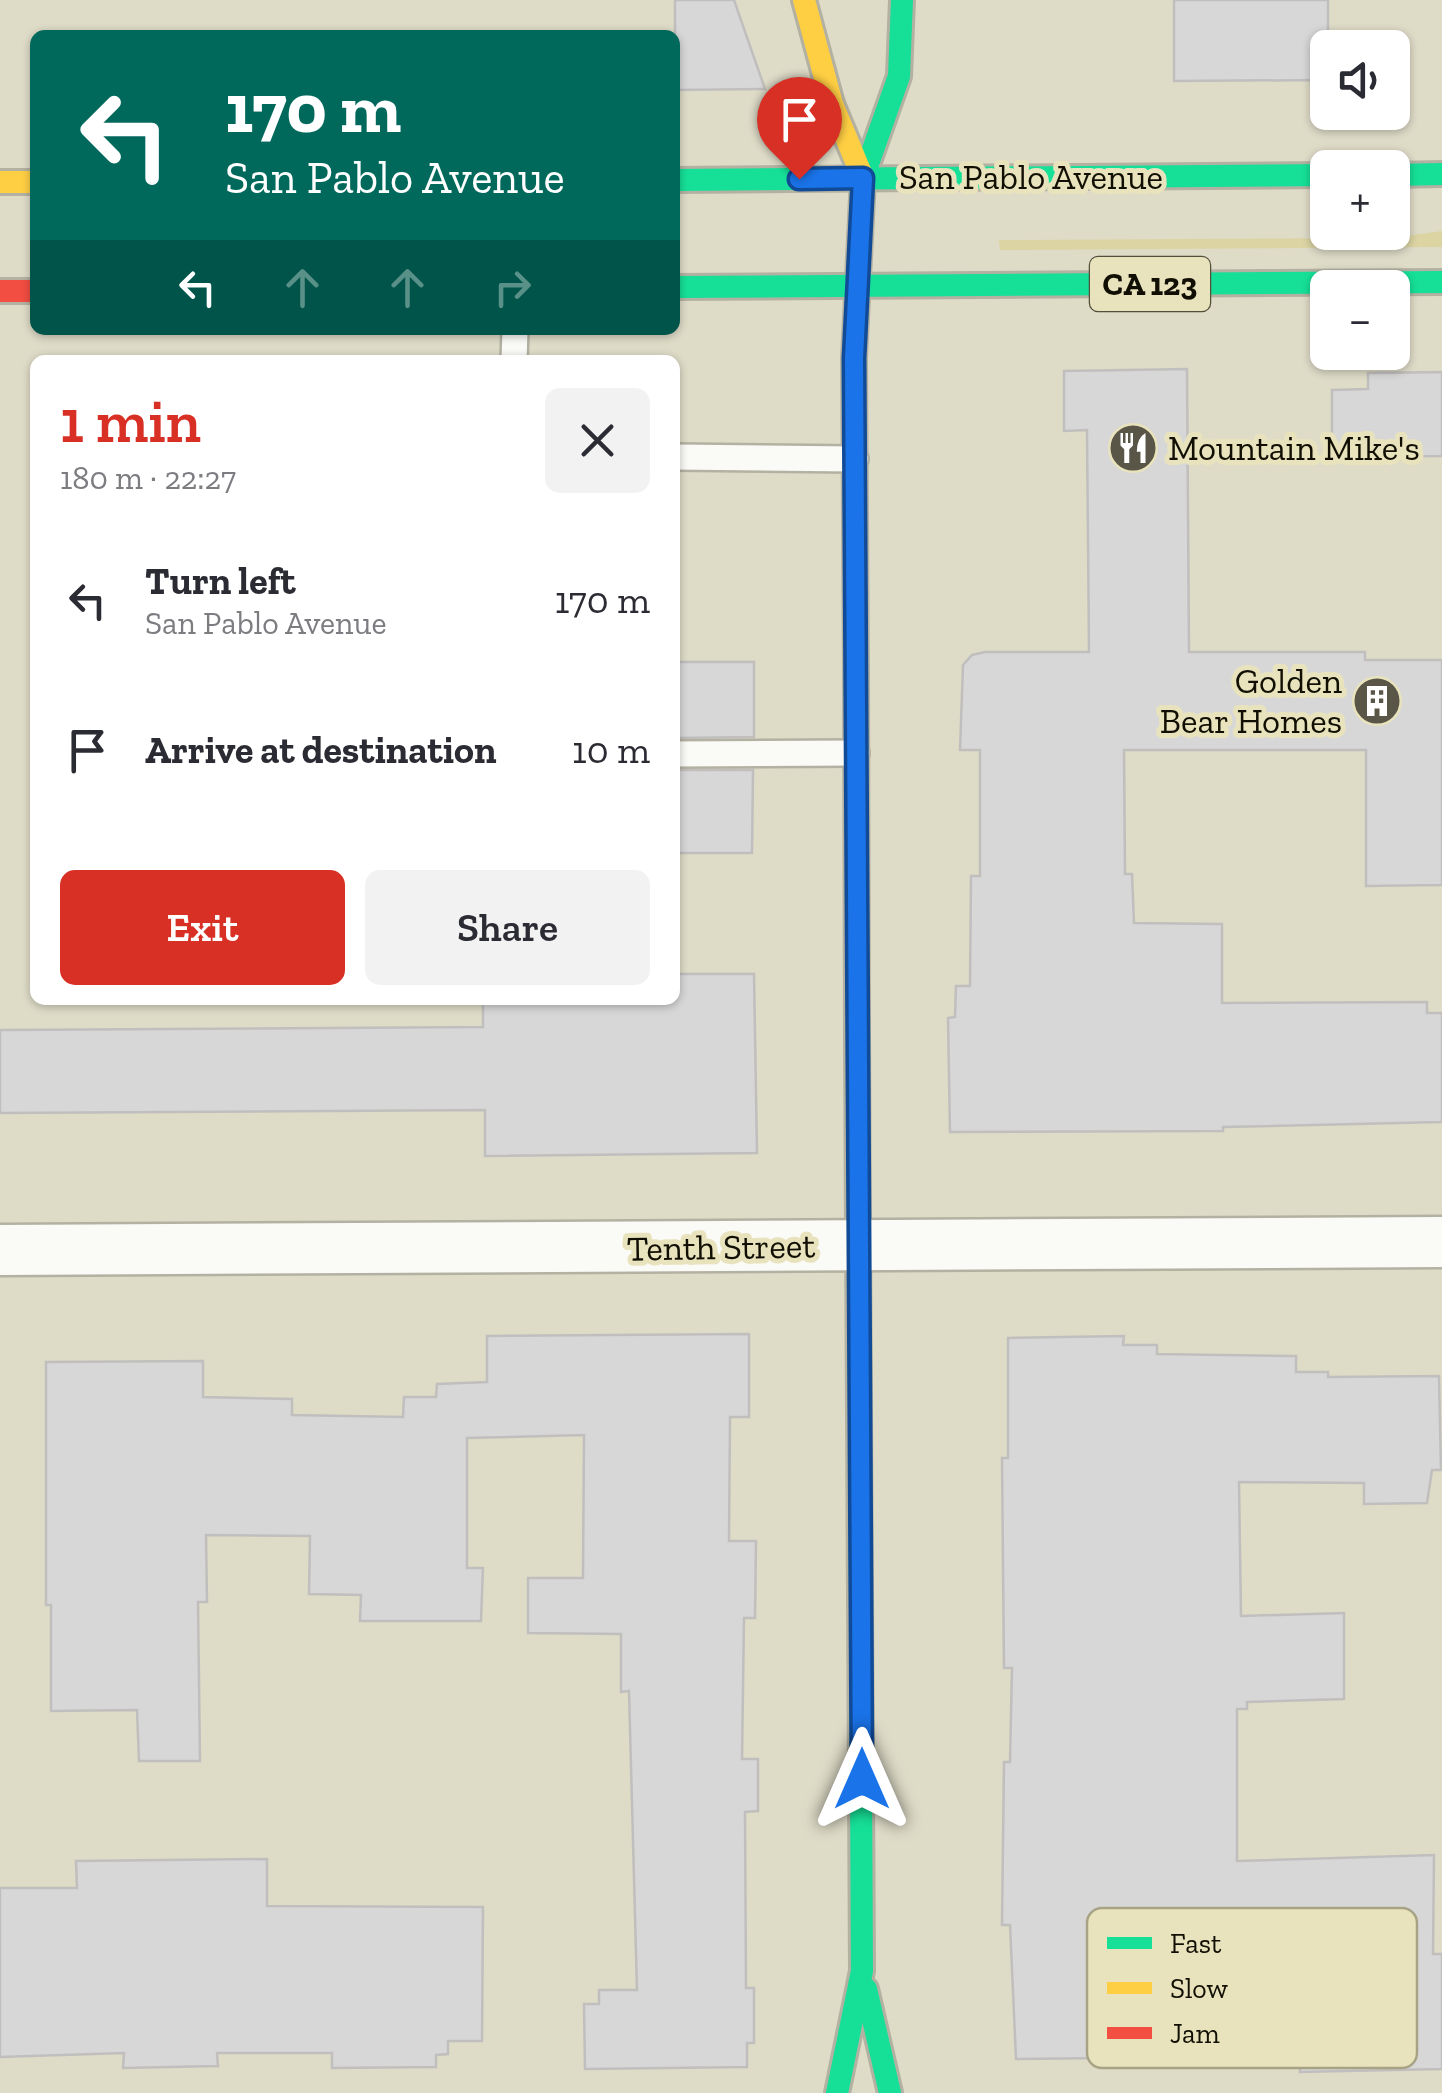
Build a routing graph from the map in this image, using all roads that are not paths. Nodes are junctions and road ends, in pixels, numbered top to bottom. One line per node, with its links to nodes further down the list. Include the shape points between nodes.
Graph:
1 (804, 0): 6 (street, via 832,104)
2 (902, 0): 6 (street, via 898,76)
3 (1410, 174): 4 (street)
4 (1442, 174)
5 (1310, 175): 6 (street, San Pablo Avenue)
6 (863, 178): 7 (street, San Pablo Avenue); 11 (street)
7 (680, 180)
8 (0, 182): 9 (street)
9 (30, 182)
10 (1442, 282): 11 (street, CA 123)
11 (857, 285): 12 (street, CA 123); 16 (street)
12 (680, 287)
13 (0, 291): 14 (street)
14 (30, 291)
15 (680, 457): 16 (lane)
16 (856, 460): 17 (street)
17 (856, 753): 18 (lane); 20 (street)
18 (680, 754)
19 (1442, 1242): 20 (street, Tenth Street)
20 (860, 1245): 21 (street, Tenth Street); 22 (street)
21 (0, 1250)
22 (862, 1971): 23 (street); 24 (street)
23 (838, 2093)
24 (890, 2093)

